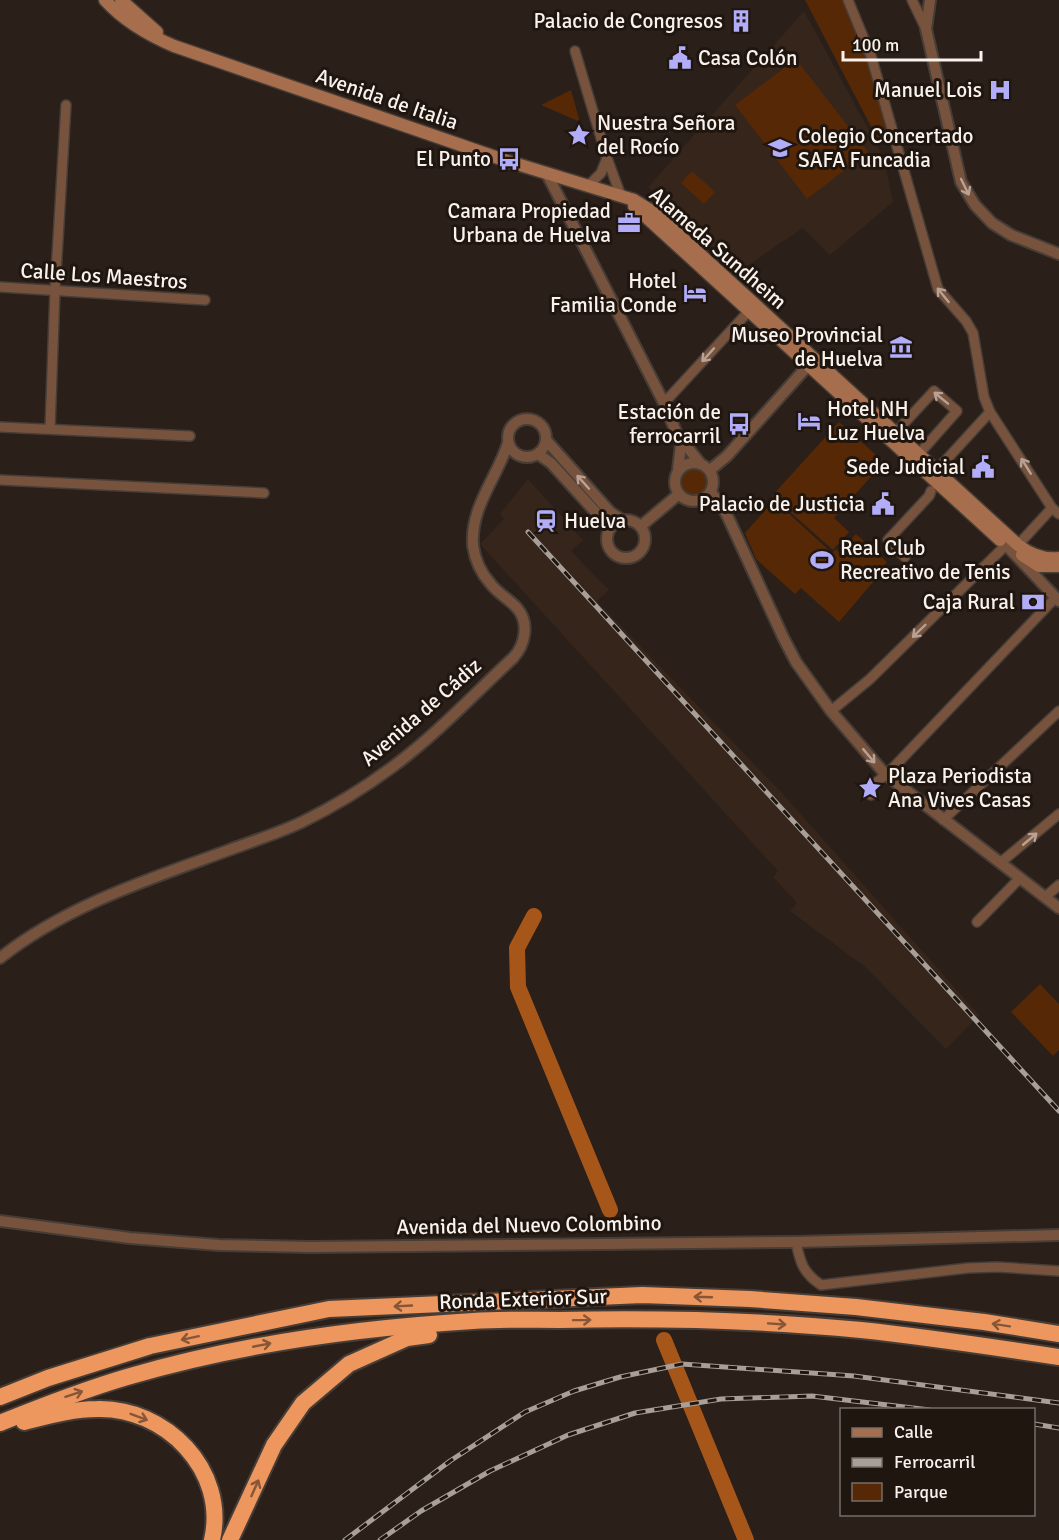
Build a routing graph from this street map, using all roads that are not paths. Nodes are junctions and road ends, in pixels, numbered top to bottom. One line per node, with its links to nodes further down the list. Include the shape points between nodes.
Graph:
1 (105, 0): 7 (main road, Avenida de Italia, via 138,28)
2 (121, 0): 7 (main road, Avenida de Italia)
3 (848, 0): 21 (street, one-way to 3, via 973,333 938,289 871,56)
4 (912, 0): 6 (street)
5 (930, 0): 6 (street)
6 (926, 29): 14 (street, one-way to 14, via 962,182 975,205 1011,235)
7 (174, 46): 11 (main road, Avenida de Italia)
8 (575, 51): 10 (street)
9 (66, 105): 16 (street)
10 (607, 158): 12 (street, via 601,173); 13 (street)
11 (547, 174): 12 (main road, Avenida de Italia); 20 (street)
12 (589, 185): 13 (main road, Alameda Sundheim)
13 (621, 195): 18 (main road, Alameda Sundheim); 19 (main road, Alameda Sundheim, via 655,213)
14 (1059, 254)
15 (0, 287): 16 (street, Calle Los Maestros)
16 (55, 290): 17 (street, Calle Los Maestros); 23 (street)
17 (205, 300)
18 (748, 312): 19 (main road, Alameda Sundheim); 20 (street, one-way to 20)
19 (811, 362): 24 (main road, Alameda Sundheim); 34 (street); 46 (main road, Alameda Sundheim)
20 (664, 403): 28 (street)
21 (990, 412): 36 (street); 42 (street, one-way to 21)
22 (0, 427): 23 (street)
23 (50, 429): 25 (street)
24 (895, 433): 30 (main road, Alameda Sundheim); 30 (street, one-way to 24, via 957,411 934,391)
25 (190, 436)
26 (546, 440): 27 (street, via 539,423 524,419 510,428); 29 (street); 43 (street, one-way to 26, via 610,512)
27 (508, 443): 31 (street); 35 (street, Avenida de Cádiz)
28 (681, 444): 32 (street); 33 (street)
29 (538, 454): 31 (street); 45 (street, via 551,463)
30 (918, 455): 36 (main road, Alameda Sundheim)
31 (521, 457): 35 (street)
32 (699, 463): 33 (street, via 688,463); 34 (street)
33 (678, 470): 41 (street, via 675,482)
34 (710, 470): 39 (street, via 714,480)
35 (495, 471): 63 (street, Avenida de Cádiz, via 476,515 473,544 484,576 518,609 524,623 520,650 513,657 392,768 353,793 301,823 78,909)
36 (936, 471): 46 (main road, Alameda Sundheim)
37 (0, 480): 40 (street)
38 (931, 491): 47 (street, via 888,540)
39 (711, 492): 41 (street, via 695,501); 51 (street, via 726,513 796,662)
40 (264, 493)
41 (679, 494): 44 (street)
42 (1056, 511): 46 (street)
43 (622, 520): 44 (street); 45 (street)
44 (641, 526): 45 (street, via 644,545 636,556 625,558 608,547)
45 (610, 528)
46 (1012, 545): 48 (main road, Alameda Sundheim, via 1047,560); 49 (main road, Alameda Sundheim, via 1040,566); 50 (street); 51 (street, one-way to 51)
47 (906, 557)
48 (1059, 558)
49 (1059, 567)
50 (1057, 599): 53 (street)
51 (831, 711): 53 (street, one-way to 53)
52 (1059, 711): 56 (street)
53 (885, 774): 54 (street, via 871,787); 56 (street)
54 (871, 795)
55 (1059, 814): 57 (street, one-way to 55)
56 (943, 820): 57 (street)
57 (1000, 863): 58 (street)
58 (1020, 878): 60 (street); 62 (street)
59 (1059, 885): 60 (street)
60 (1045, 897): 61 (street)
61 (1059, 908)
62 (977, 922)
63 (0, 958)
64 (0, 1221): 66 (street, Avenida del Nuevo Colombino, via 219,1245)
65 (1059, 1235): 66 (street, Avenida del Nuevo Colombino)
66 (796, 1242): 67 (street, via 808,1277 821,1285 968,1268)
67 (1059, 1271)
68 (545, 1320): 70 (highway, Ronda Exterior Sur, one-way to 70, via 744,1322 861,1330); 72 (highway, Ronda Exterior Sur, one-way to 68, via 125,1377 264,1344 474,1320); 75 (highway, one-way to 68, via 274,1445 303,1403 350,1364 406,1338)
69 (1059, 1334): 71 (highway, Ronda Exterior Sur, one-way to 71, via 856,1307 666,1296 329,1310 150,1346)
70 (1059, 1357)
71 (0, 1397)
72 (0, 1423)
73 (0, 1429): 74 (highway, one-way to 74, via 68,1411 99,1408 130,1413 158,1425 178,1438 198,1461 214,1509)
74 (212, 1540)
75 (230, 1540)

